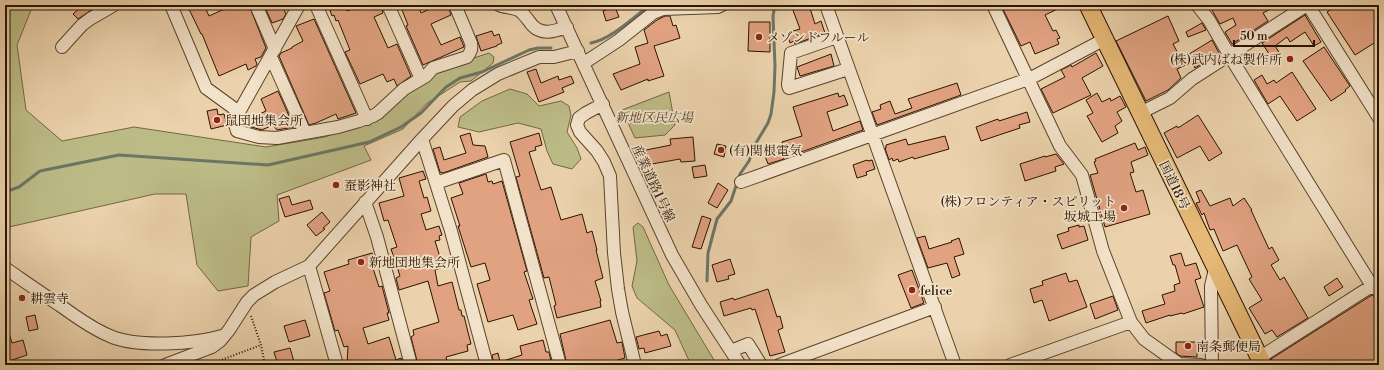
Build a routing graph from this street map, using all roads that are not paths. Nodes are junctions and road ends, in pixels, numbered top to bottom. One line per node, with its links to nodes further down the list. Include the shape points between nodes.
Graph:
1 (114, 5): 19 (street, via 82,25)
2 (171, 5): 28 (street, via 206,88)
3 (256, 5): 21 (street)
4 (299, 5): 21 (street)
5 (316, 5): 31 (street)
6 (388, 5): 25 (street)
7 (455, 5): 25 (street, via 471,43 471,53 467,57 433,68)
8 (499, 5): 16 (street, via 518,10 540,31 549,33)
9 (556, 5): 16 (street, 産業道路1号線)
10 (722, 5): 23 (street, via 663,8 653,12 619,40)
11 (826, 5): 17 (street)
12 (993, 5): 26 (street)
13 (1088, 5): 18 (highway, 国道18号)
14 (1197, 5): 22 (street, via 1209,20)
15 (1308, 5): 22 (street); 30 (street)
16 (567, 27): 20 (street, 産業道路1号線)
17 (837, 37): 24 (street); 24 (street, via 791,53 788,85 790,88)
18 (1105, 39): 26 (street); 29 (highway, 国道18号)
19 (62, 47)
20 (578, 51): 23 (street, 産業道路1号線); 34 (street, via 554,57 539,57 498,74 472,90 453,106)
21 (273, 53): 28 (street); 32 (street)
22 (1229, 55): 29 (street, via 1192,79 1170,98); 41 (street)
23 (584, 63): 27 (street, 産業道路1号線)
24 (848, 68): 33 (street)
25 (421, 79): 31 (street, via 404,89 378,113)
26 (1028, 79): 33 (street); 43 (street, via 1060,146 1082,175 1103,251)
27 (603, 104): 45 (street, 産業道路1号線, via 672,255); 52 (street, via 578,118 577,124 580,132 604,162 610,176 618,288)
28 (239, 112): 32 (street, via 235,124 237,131 258,137 277,138)
29 (1140, 113): 40 (highway, 国道18号)
30 (1379, 118)
31 (367, 119): 32 (street)
32 (305, 133)
33 (873, 135): 35 (street); 42 (street)
34 (422, 139): 36 (street); 37 (street)
35 (741, 182)
36 (436, 183): 50 (street); 51 (street, via 504,160)
37 (365, 202): 38 (street); 49 (street, via 377,237)
38 (309, 266): 44 (street, via 254,295); 48 (street)
39 (5, 268): 44 (street, via 79,319 111,337 134,342 167,343)
40 (1215, 268): 46 (highway, 国道18号); 59 (street, via 1211,286)
41 (1377, 286): 46 (street)
42 (935, 307): 55 (street); 56 (street)
43 (1131, 322): 57 (street); 58 (street, via 1144,339 1179,364)
44 (224, 336): 47 (street, via 212,347)
45 (731, 351): 53 (street, 産業道路1号線); 54 (street, via 748,344)
46 (1261, 361)
47 (165, 365)
48 (337, 365)
49 (411, 365)
50 (487, 365)
51 (560, 365)
52 (636, 365)
53 (740, 365)
54 (761, 365)
55 (779, 365)
56 (955, 365)
57 (1010, 365)
58 (1201, 365)
59 (1212, 365)

